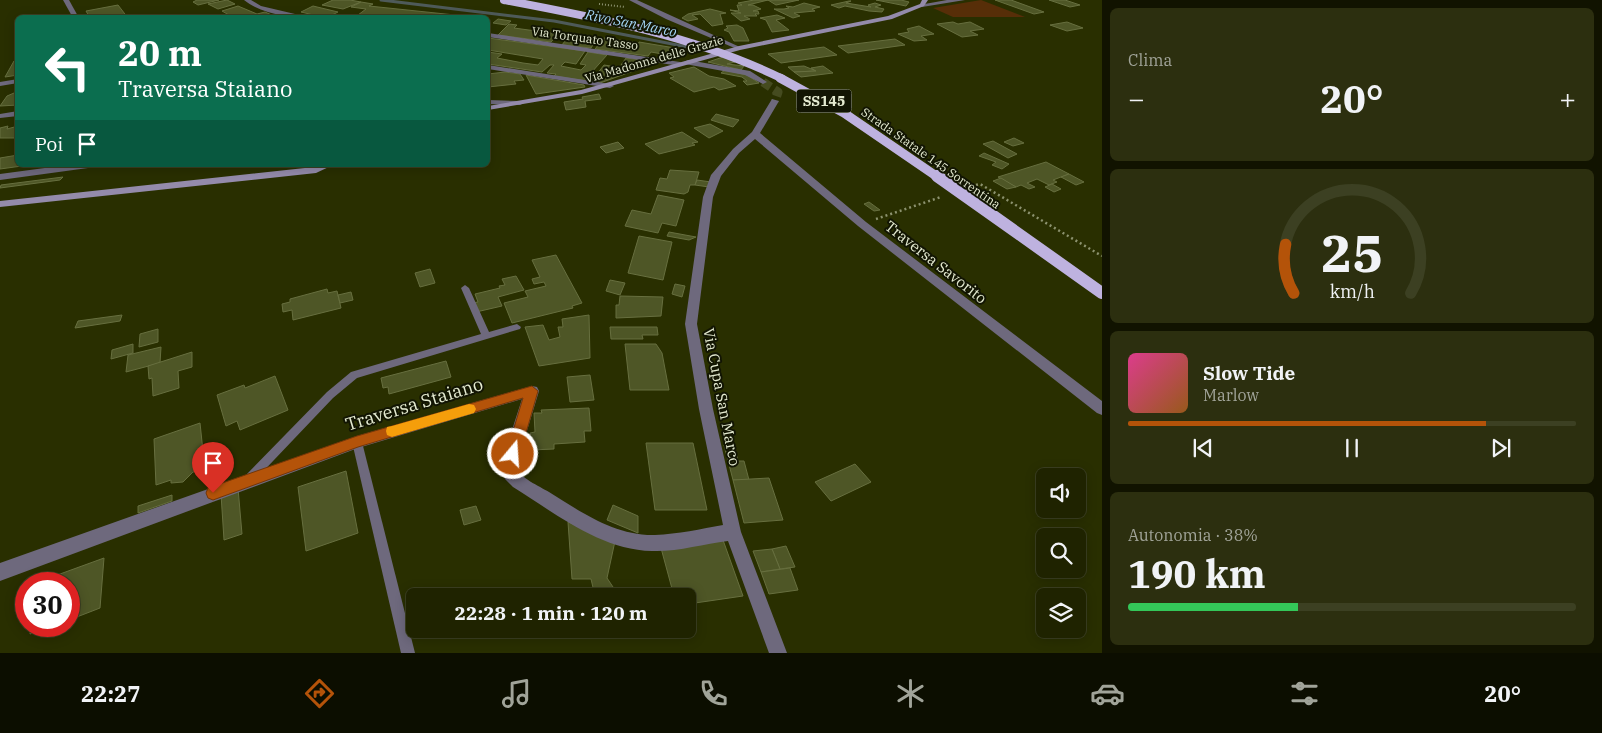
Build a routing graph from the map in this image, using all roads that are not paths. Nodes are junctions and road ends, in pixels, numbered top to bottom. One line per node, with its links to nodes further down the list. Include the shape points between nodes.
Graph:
1 (66, 0): 7 (street)
2 (246, 0): 8 (street, via 259,7)
3 (504, 0): 29 (highway, Strada Statale 145 Sorrentina / SS145, bridge, via 610,20 675,37 778,76 870,130)
4 (632, 0): 10 (street)
5 (962, 0): 6 (street)
6 (923, 3): 10 (main road, Via Madonna delle Grazie, via 890,18)
7 (74, 15)
8 (295, 15)
9 (490, 36): 11 (street, Via Torquato Tasso)
10 (739, 48): 11 (main road, Via Madonna delle Grazie)
11 (684, 63): 14 (street, via 747,73); 16 (main road, Via Madonna delle Grazie)
12 (490, 67): 16 (street)
13 (15, 82): 15 (street)
14 (763, 82)
15 (0, 84)
16 (610, 86): 19 (main road, Via Madonna delle Grazie)
17 (775, 101): 23 (street, Via Cupa San Marco)
18 (490, 102): 19 (street)
19 (520, 103): 20 (main road, Via Madonna delle Grazie)
20 (490, 108)
21 (15, 114): 22 (street)
22 (0, 116)
23 (755, 134): 32 (street, Traversa Savorito, via 862,224); 35 (street, Via Cupa San Marco, via 716,175 708,197 691,324)
24 (73, 167): 26 (street)
25 (323, 167): 27 (main road)
26 (0, 177)
27 (0, 204)
28 (465, 288): 31 (lane)
29 (1102, 292)
30 (517, 327): 31 (lane)
31 (486, 336): 34 (lane, via 354,375 330,395)
32 (1102, 409)
33 (357, 442): 34 (street, Traversa Staiano); 35 (street, Traversa Staiano, via 532,391 508,467 510,474 519,482 589,524 627,540 652,543); 37 (lane)
34 (248, 480): 36 (street, Traversa Staiano)
35 (733, 532): 38 (street, Via Cupa San Marco)
36 (0, 572)
37 (408, 653)
38 (778, 653)

